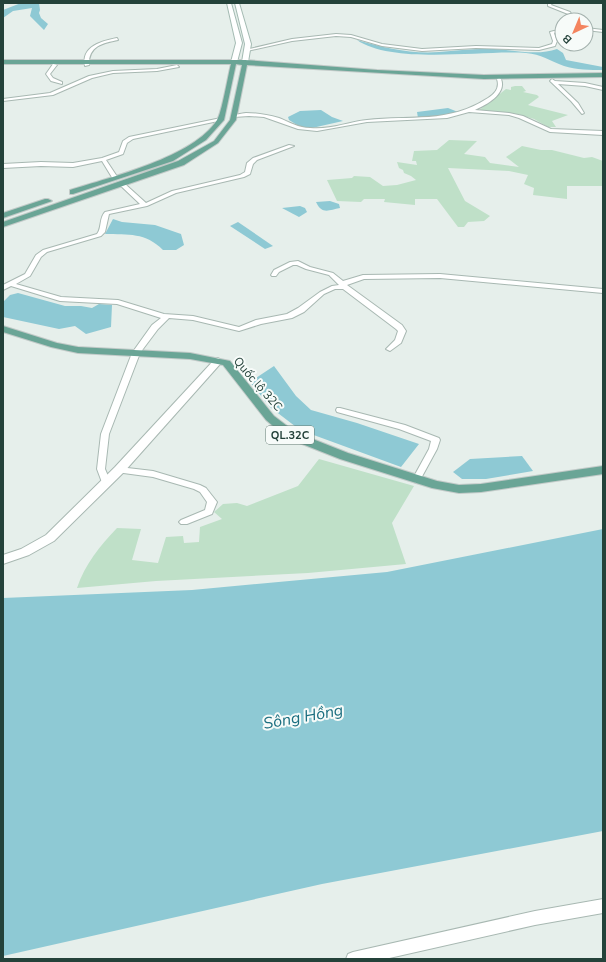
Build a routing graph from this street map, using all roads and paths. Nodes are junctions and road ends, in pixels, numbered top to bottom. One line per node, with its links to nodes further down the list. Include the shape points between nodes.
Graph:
1 (550, 3): 4 (street)
2 (229, 4): 3 (main road); 12 (main road, via 239,43)
3 (238, 4): 9 (main road, via 248,44)
4 (566, 12)
5 (554, 32): 7 (street)
6 (117, 39): 11 (street, via 89,50 86,56)
7 (554, 41)
8 (554, 45): 9 (street, via 539,49 472,47 422,50 382,45 351,36 332,35 292,40)
9 (247, 50): 13 (main road)
10 (3, 63): 11 (main road); 14 (main road)
11 (87, 63): 12 (main road); 14 (main road); 15 (main road)
12 (234, 63): 13 (main road); 15 (main road); 25 (main road)
13 (244, 64): 16 (main road, via 484,77); 17 (main road, via 411,77); 24 (main road)
14 (55, 65): 19 (street, via 48,74 49,78)
15 (177, 66): 21 (street, via 158,70 113,72 91,77 51,94)
16 (603, 76): 18 (main road)
17 (499, 79): 18 (main road); 22 (street, via 500,89 494,96)
18 (553, 81): 20 (street); 23 (street, via 578,104)
19 (60, 83)
20 (603, 88)
21 (3, 100)
22 (466, 111): 24 (street, via 431,120 367,120 316,130 298,128 266,116); 26 (street, via 509,114 550,130)
23 (582, 113)
24 (234, 116): 31 (main road, via 216,142 181,163)
25 (221, 119): 28 (street, via 134,137 125,142 120,154); 30 (main road, via 204,139 170,159)
26 (603, 133)
27 (291, 146): 32 (street, via 255,159 244,175 174,192)
28 (104, 159): 29 (street, via 73,165); 30 (street)
29 (3, 166)
30 (115, 178): 33 (main road)
31 (122, 185): 32 (street); 34 (main road)
32 (145, 205): 38 (street, via 107,213 101,233 45,251 38,256 28,274)
33 (3, 216)
34 (3, 225)
35 (305, 258): 36 (street)
36 (298, 263): 37 (street, via 292,263); 39 (street, via 331,274)
37 (274, 274)
38 (10, 284): 40 (street); 42 (street, via 60,299 118,302)
39 (345, 287): 41 (street, via 342,284 363,277 440,276); 42 (street, via 334,287 322,293 289,316 239,329 193,318 164,316); 44 (street, via 400,327 402,337)
40 (3, 288)
41 (603, 291)
42 (166, 317): 45 (street, via 155,326)
43 (3, 329): 45 (main road, Quốc lộ 32C / QL.32C, via 67,348)
44 (390, 349)
45 (136, 353): 46 (main road, Quốc lộ 32C / QL.32C, via 190,356); 51 (street, via 105,434 101,469)
46 (218, 361): 48 (street); 50 (main road, Quốc lộ 32C / QL.32C, via 226,364 270,418 291,435)
47 (340, 410): 50 (street, via 402,427 436,440)
48 (119, 470): 51 (street); 52 (street, via 153,474 203,490 212,502 209,512)
49 (603, 470): 50 (main road, Quốc lộ 32C / QL.32C, via 470,489 448,488)
50 (416, 480)
51 (106, 483): 53 (street, via 50,538 25,552)
52 (184, 522)
53 (3, 560)
54 (603, 906): 55 (street, via 535,918)
55 (353, 959)

